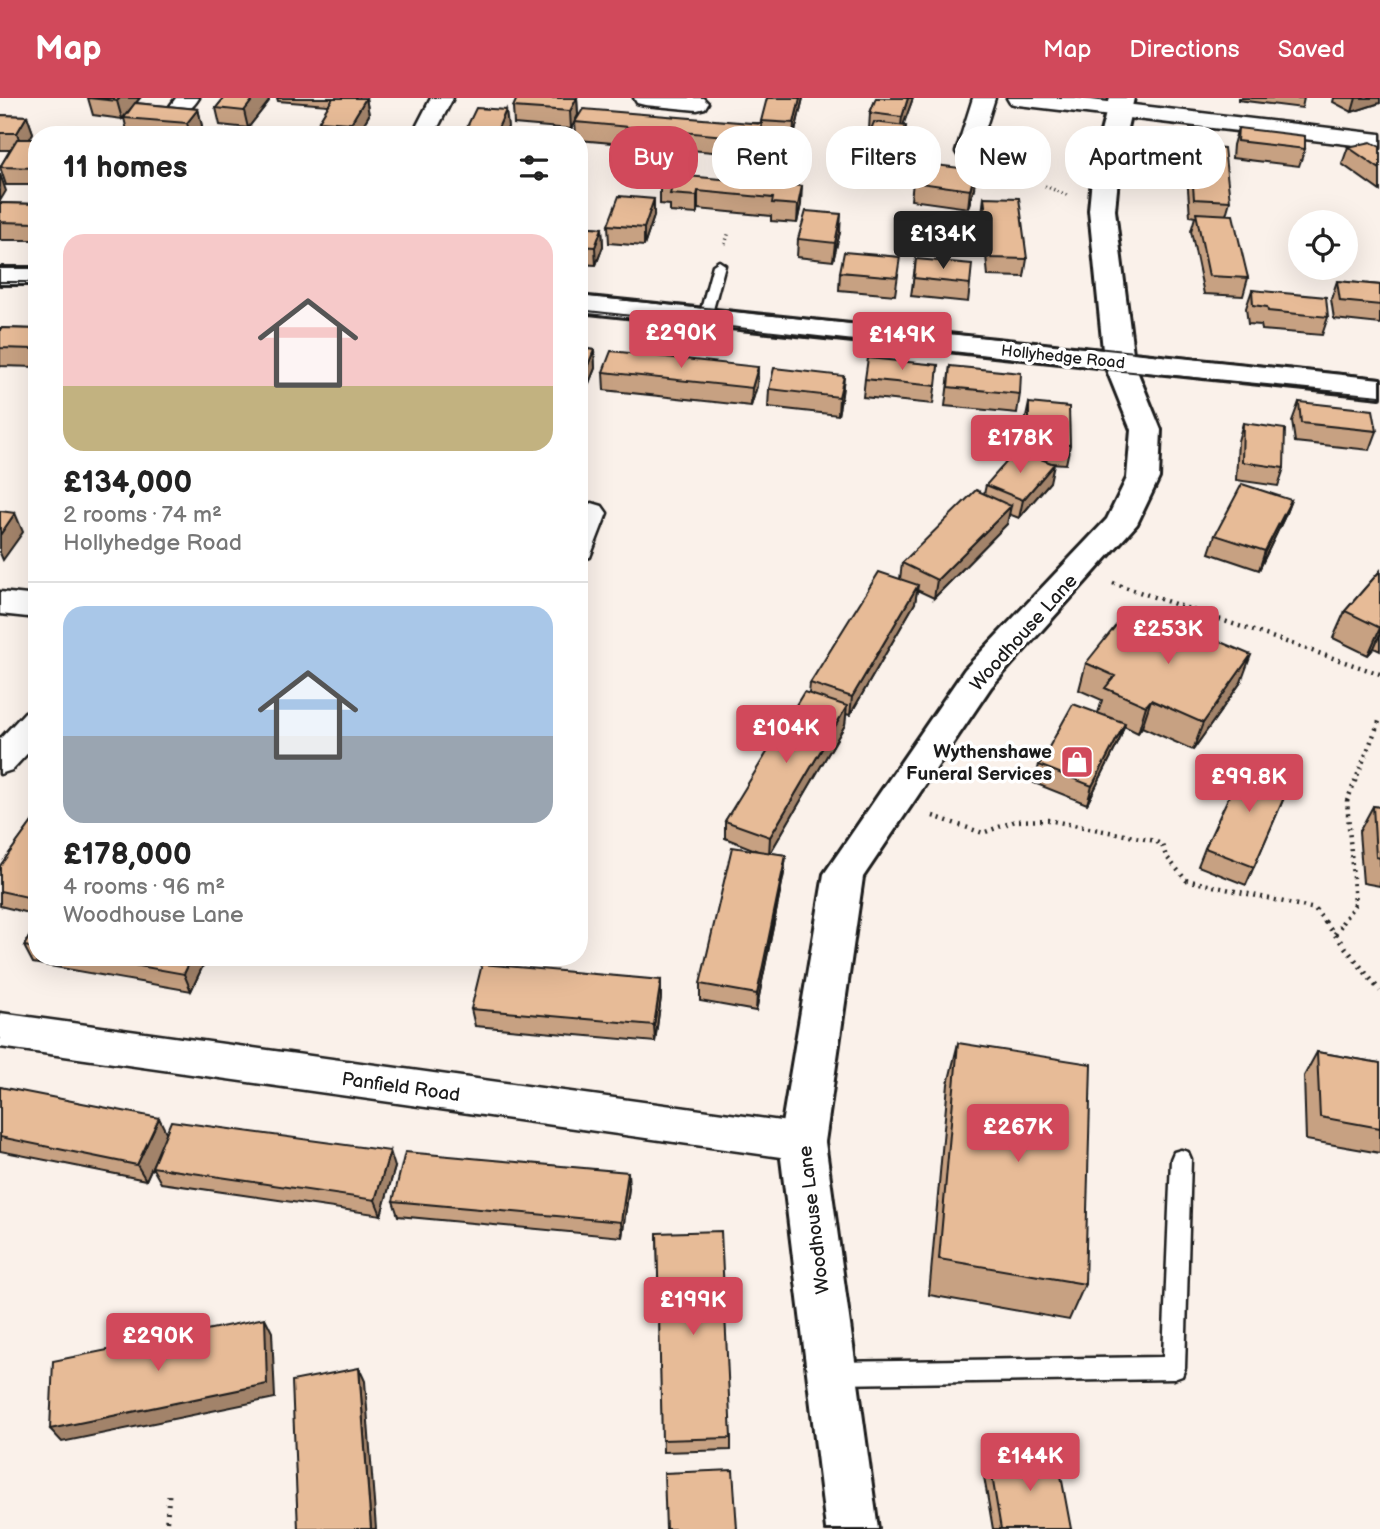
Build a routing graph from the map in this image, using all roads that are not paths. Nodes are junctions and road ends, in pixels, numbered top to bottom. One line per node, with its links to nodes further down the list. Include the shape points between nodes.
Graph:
1 (442, 98): 7 (street)
2 (645, 98): 5 (street)
3 (984, 98): 8 (street)
4 (1018, 98): 6 (street)
5 (697, 103)
6 (1121, 104): 9 (street); 15 (street, Woodhouse Lane, via 1107,158 1102,210)
7 (428, 126)
8 (975, 126)
9 (1380, 141)
10 (719, 265): 14 (lane)
11 (0, 275): 12 (street)
12 (28, 276)
13 (588, 305): 14 (street, Hollyhedge Road)
14 (705, 317): 15 (street, Hollyhedge Road)
15 (1119, 363): 16 (street, Hollyhedge Road); 24 (street, Woodhouse Lane, via 1146,430 1143,478 1121,524 978,678 844,874)
16 (1380, 388)
17 (592, 513): 18 (street)
18 (588, 524)
19 (0, 603): 20 (street)
20 (28, 606)
21 (28, 731): 22 (street)
22 (0, 761)
23 (0, 1030): 24 (street, Panfield Road)
24 (802, 1142): 26 (street, Woodhouse Lane)
25 (1181, 1159): 26 (lane, via 1174,1368)
26 (832, 1373): 27 (street, Woodhouse Lane)
27 (852, 1529)

